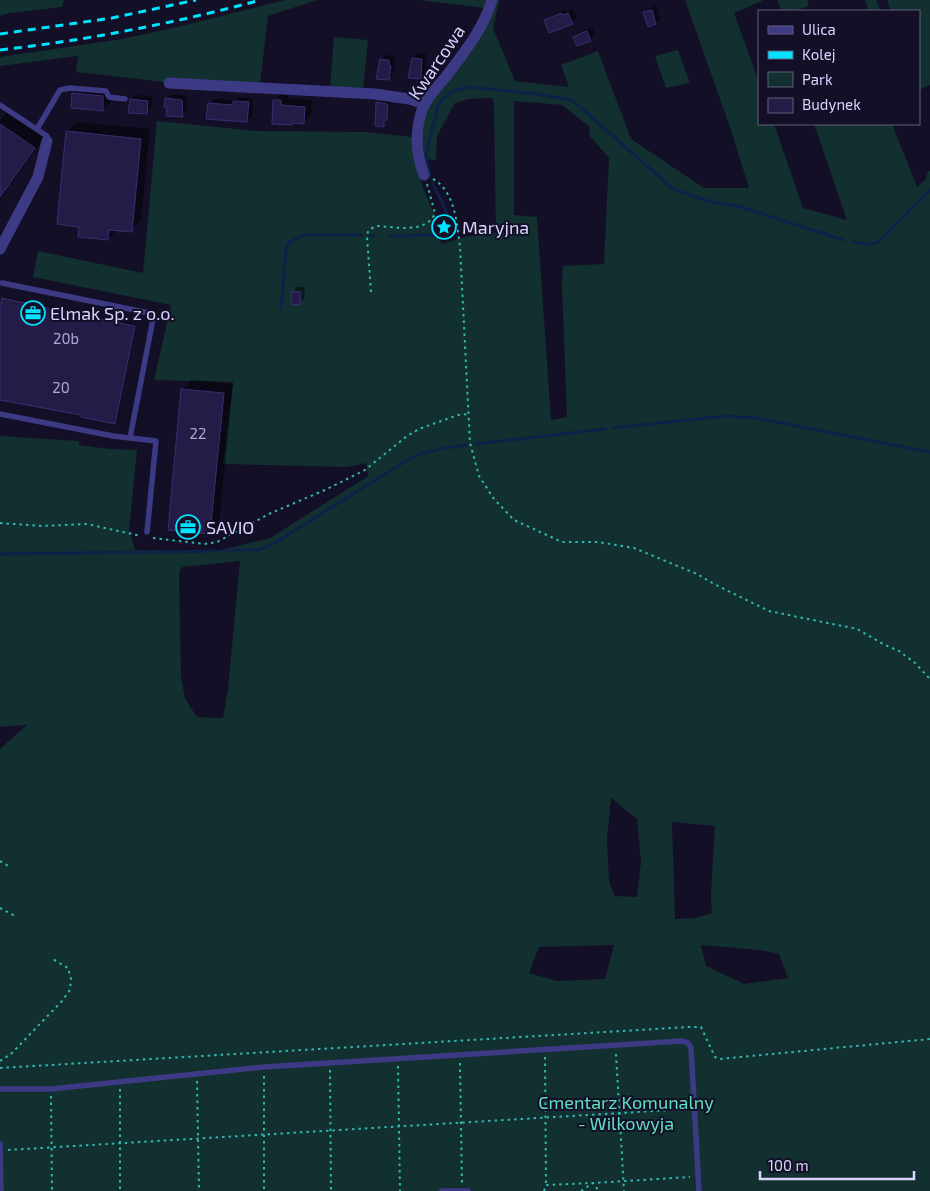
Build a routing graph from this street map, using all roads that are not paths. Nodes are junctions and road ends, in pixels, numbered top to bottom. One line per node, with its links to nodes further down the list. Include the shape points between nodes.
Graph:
1 (492, 0): 4 (street, Kwarcowa, via 470,44)
2 (169, 83): 4 (street, via 375,94)
3 (125, 99): 6 (lane, via 109,97 106,91 60,90)
4 (425, 104): 8 (street, Kwarcowa, via 417,137 418,157)
5 (0, 105): 6 (lane)
6 (37, 129): 7 (lane, via 47,136)
7 (47, 141): 9 (street, via 38,177)
8 (424, 175)
9 (0, 249)
10 (2, 283): 12 (lane, via 154,314)
11 (0, 414): 12 (lane)
12 (130, 438): 13 (lane, via 156,441)
13 (147, 532)
14 (0, 1089): 21 (lane, via 50,1089 264,1067 682,1042 691,1048)
15 (0, 1144): 16 (lane)
16 (0, 1151): 17 (lane)
17 (1, 1191)
18 (442, 1191): 19 (lane)
19 (462, 1191): 20 (lane)
20 (468, 1191)
21 (698, 1191)

